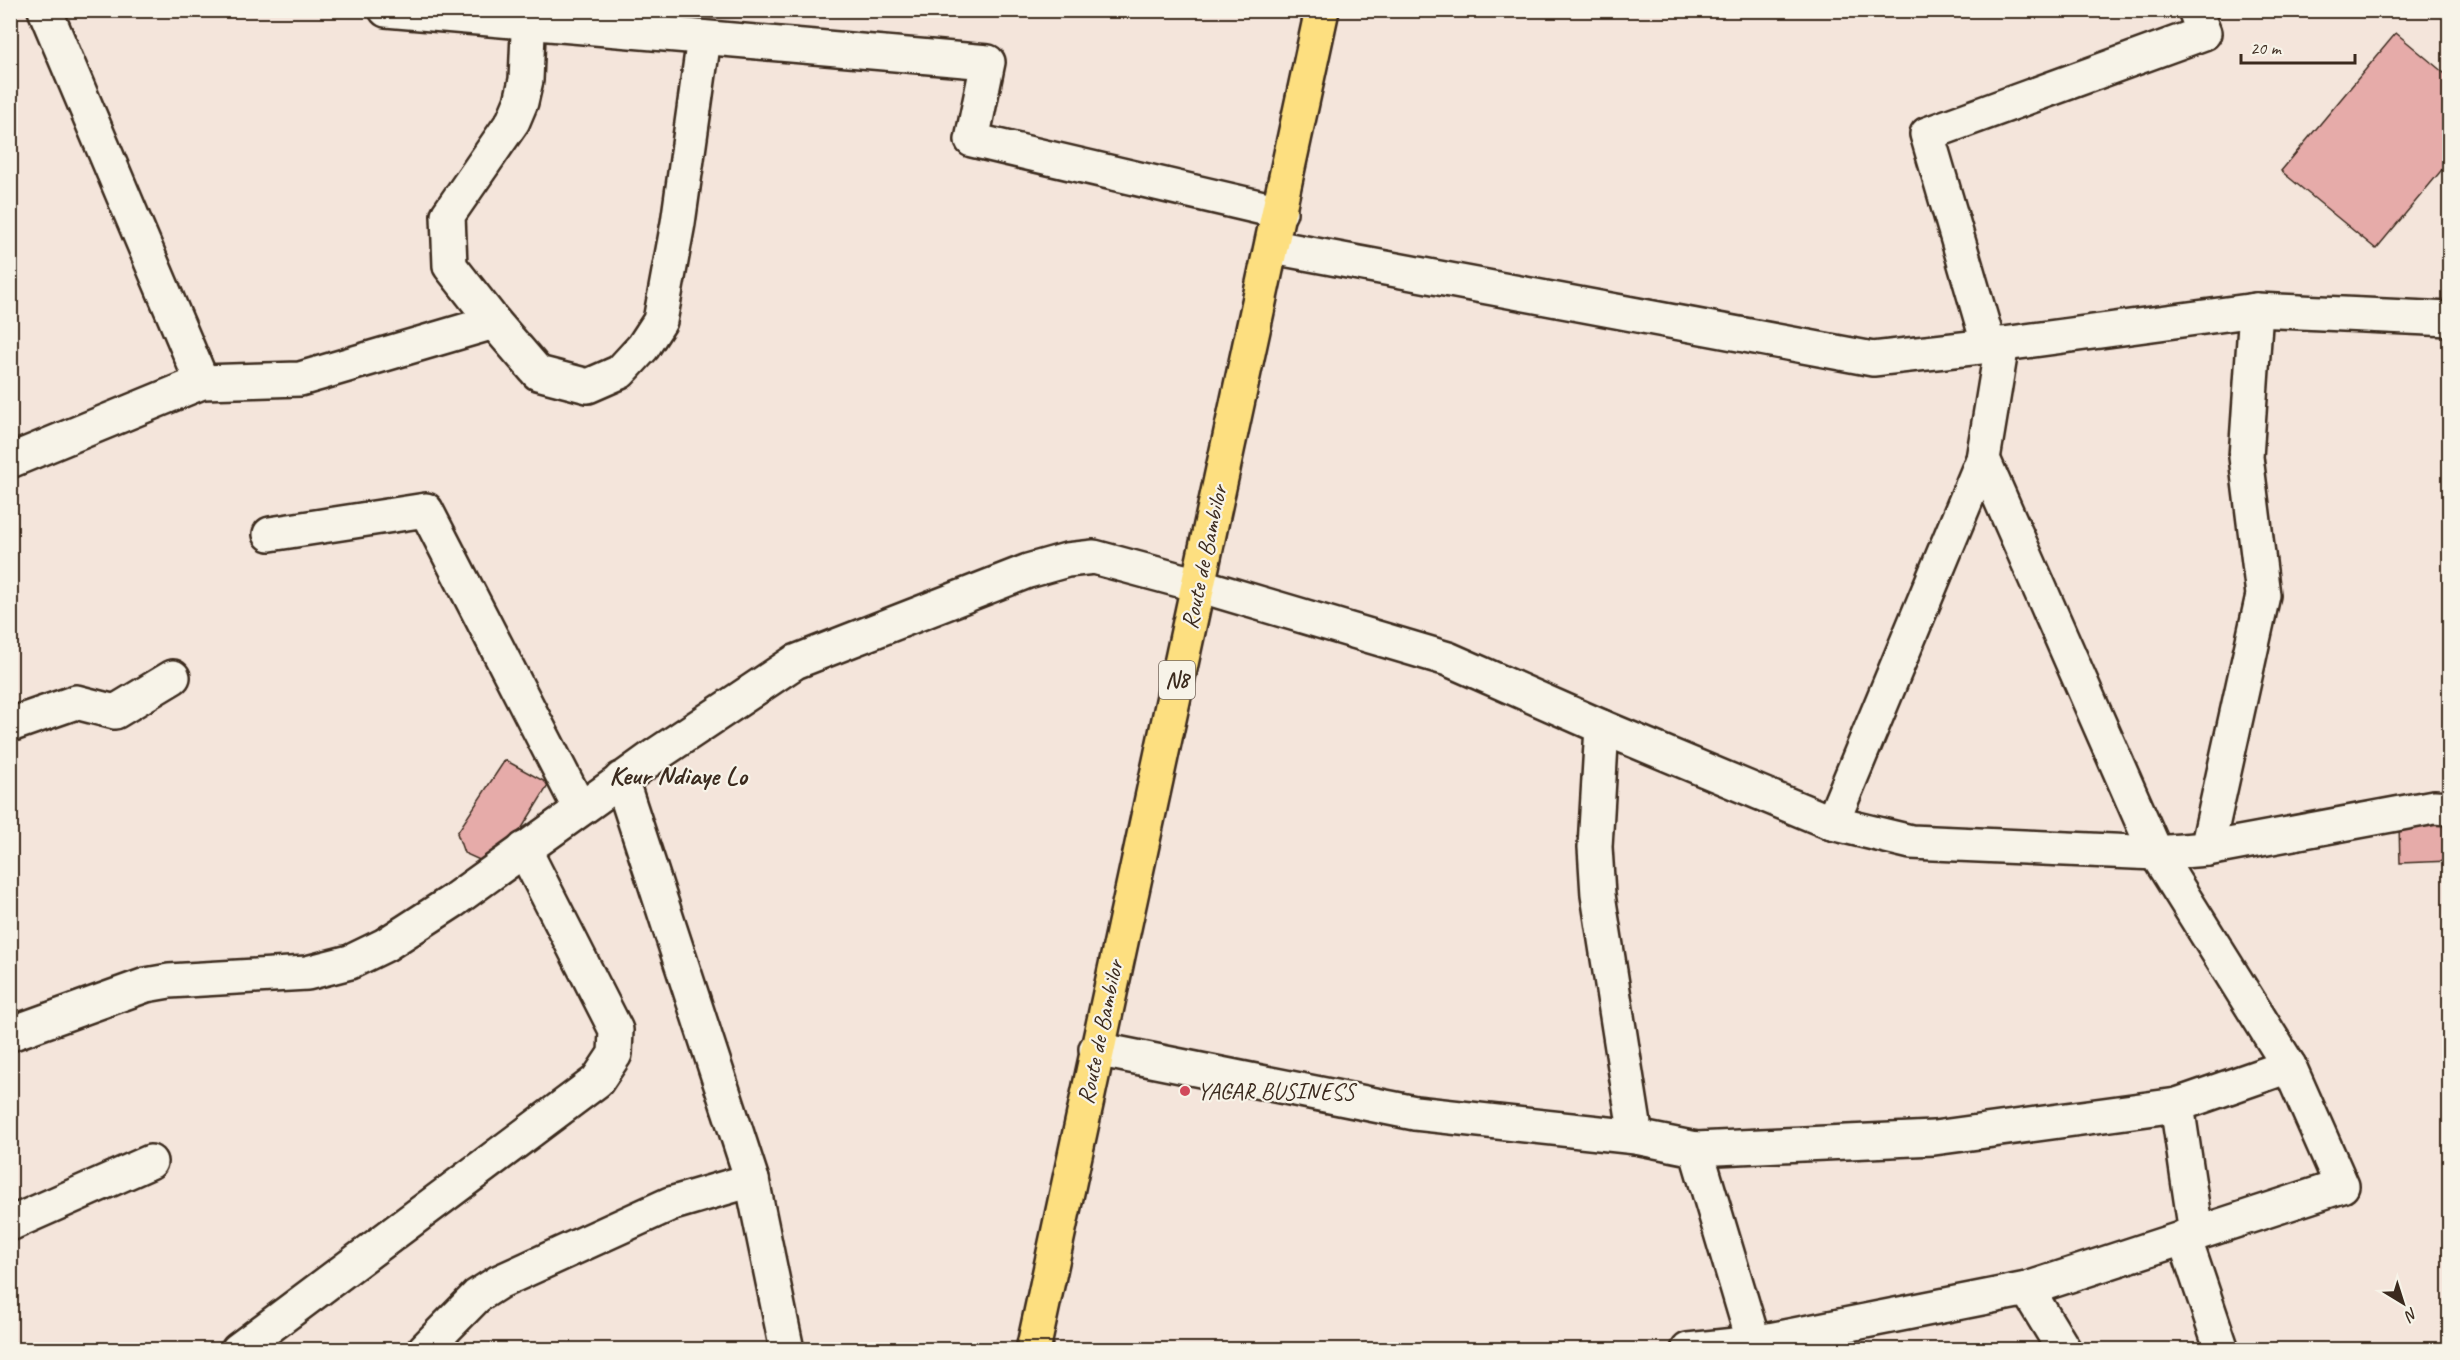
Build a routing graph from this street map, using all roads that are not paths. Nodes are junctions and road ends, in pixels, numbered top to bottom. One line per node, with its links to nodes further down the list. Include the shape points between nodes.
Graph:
1 (45, 10): 13 (street)
2 (386, 10): 5 (street)
3 (1322, 10): 7 (main road, Route de Bambilor / N8)
4 (2195, 10): 12 (street, via 2204,33 1927,134)
5 (529, 17): 6 (street); 11 (street, via 526,80 513,122 448,215 450,266)
6 (704, 38): 7 (street, via 988,62 972,140); 11 (street, via 660,321 643,347 620,372 588,386 538,373)
7 (1280, 212): 8 (main road, Route de Bambilor / N8)
8 (1273, 247): 12 (street, via 1873,359); 17 (main road, Route de Bambilor / N8)
9 (2256, 310): 10 (street); 12 (street); 26 (street, via 2246,457 2263,595)
10 (2450, 319)
11 (494, 322): 13 (street, via 300,379)
12 (1996, 345): 14 (street)
13 (202, 382): 15 (street)
14 (1983, 459): 24 (street); 27 (street)
15 (10, 461)
16 (270, 534): 23 (street, via 426,510)
17 (1198, 585): 20 (street, via 1448,659); 21 (street, via 1094,557 1028,571 795,662); 29 (main road, Route de Bambilor / N8)
18 (172, 677): 19 (street, via 115,712 76,702)
19 (10, 725)
20 (1602, 727): 24 (street); 32 (street, via 1594,847)
21 (621, 779): 23 (street); 35 (street)
22 (2450, 808): 26 (street, via 2434,807)
23 (580, 809): 25 (street)
24 (1832, 823): 27 (street, via 1911,842)
25 (524, 849): 28 (street, via 453,901 385,945 350,962 307,974 146,985); 40 (street, via 616,1030 615,1054 597,1081)
26 (2207, 849): 27 (street)
27 (2156, 853): 30 (street)
28 (10, 1034)
29 (1096, 1049): 32 (street, via 1415,1113); 43 (main road, Route de Bambilor / N8)
30 (2289, 1066): 31 (street); 37 (street, via 2342,1186)
31 (2177, 1105): 33 (street, via 1934,1138); 37 (street)
32 (1636, 1137): 33 (street)
33 (1696, 1149): 39 (street)
34 (150, 1162): 36 (street)
35 (752, 1180): 41 (street, via 670,1204 499,1282 477,1296); 42 (street)
36 (10, 1224)
37 (2190, 1235): 38 (street); 46 (street)
38 (2027, 1289): 39 (street); 45 (street)
39 (1755, 1346): 44 (street)
40 (238, 1350)
41 (424, 1350)
42 (787, 1350)
43 (1033, 1350)
44 (1688, 1350)
45 (2064, 1350)
46 (2222, 1350)

